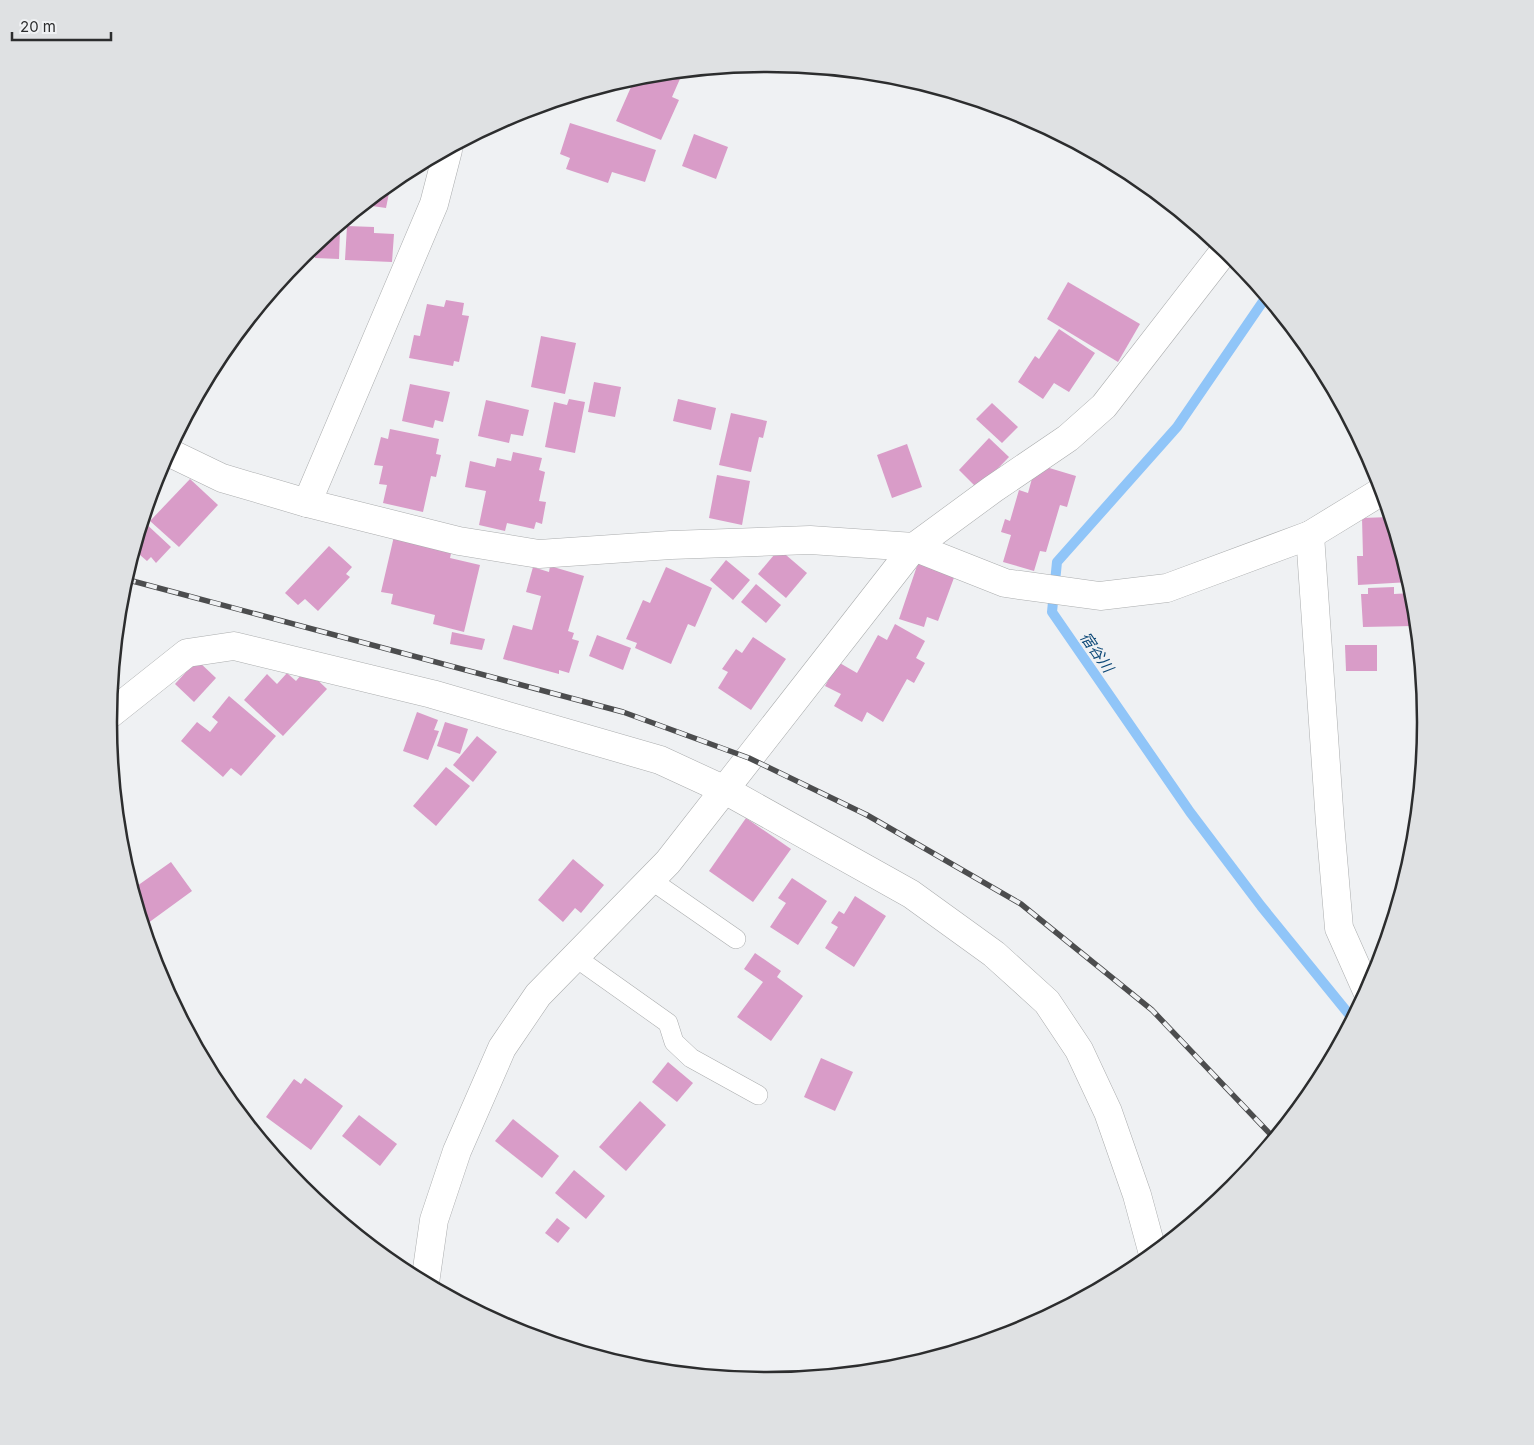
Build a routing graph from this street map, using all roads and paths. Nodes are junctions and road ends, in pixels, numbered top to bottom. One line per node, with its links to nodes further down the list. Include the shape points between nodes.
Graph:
1 (446, 158): 5 (street, via 434,204)
2 (1220, 256): 7 (street, via 1104,406 1068,438)
3 (175, 455): 5 (street, via 222,478)
4 (1376, 495): 6 (street)
5 (307, 503): 7 (street, via 459,541 539,554 810,540)
6 (1310, 534): 7 (street, via 1167,588 1100,596 1005,583); 13 (street, via 1339,928)
7 (914, 547): 9 (street)
8 (117, 707): 9 (street, via 187,653 234,646 432,694 660,760)
9 (724, 790): 10 (street); 15 (street, via 912,894 994,954 1047,1002 1079,1050 1108,1112)
10 (651, 880): 11 (lane); 12 (street)
11 (736, 939)
12 (575, 957): 14 (lane, via 668,1023 674,1042 691,1058); 16 (street, via 538,995 502,1048 457,1151 434,1220)
13 (1363, 982)
14 (758, 1095)
15 (1151, 1247)
16 (426, 1275)

